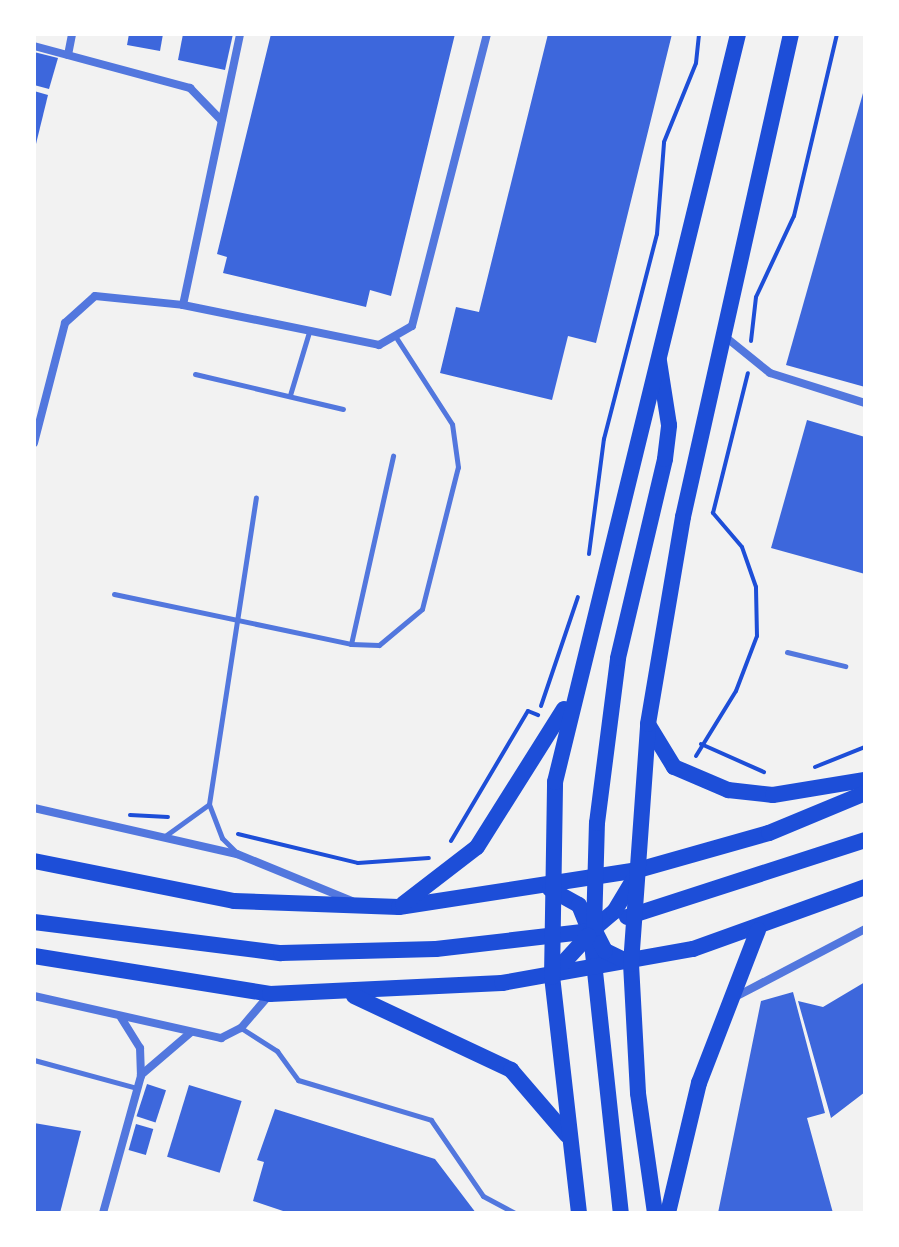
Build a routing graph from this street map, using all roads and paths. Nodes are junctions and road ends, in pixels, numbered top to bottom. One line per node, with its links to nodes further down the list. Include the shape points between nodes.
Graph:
1 (72, 34): 9 (street)
2 (240, 34): 10 (street)
3 (487, 34): 13 (street, via 419,310)
4 (699, 34): 24 (path, via 696,63 664,142 657,234 604,439)
5 (738, 34): 15 (main road)
6 (837, 34): 16 (path, via 794,216 756,297)
7 (791, 35): 14 (main road)
8 (34, 46): 9 (street)
9 (68, 55): 10 (street, via 190,88)
10 (221, 120): 11 (street)
11 (183, 305): 12 (street); 21 (street, via 105,294 85,300 65,323)
12 (309, 332): 13 (street, via 379,345); 18 (lane)
13 (397, 339): 28 (lane, via 452,424 458,467 422,609 379,645)
14 (728, 339): 16 (street); 32 (main road, via 683,517)
15 (658, 359): 31 (main road); 52 (main road, via 666,447 608,713)
16 (751, 361): 19 (street, via 795,383); 33 (path, via 713,513 742,547 756,587 757,636 736,691)
17 (195, 374): 18 (lane)
18 (290, 395): 20 (lane)
19 (865, 403)
20 (343, 409)
21 (34, 443)
22 (393, 456): 28 (lane)
23 (256, 498): 27 (lane)
24 (588, 557)
25 (582, 586): 47 (path, via 537,716 528,711)
26 (114, 594): 27 (lane)
27 (238, 621): 28 (lane); 40 (lane)
28 (351, 644)
29 (787, 652): 30 (lane)
30 (845, 666)
31 (575, 691): 54 (main road, via 555,782); 56 (main road, via 477,847)
32 (648, 724): 37 (main road, via 667,760); 51 (main road)
33 (701, 744): 36 (path); 37 (path)
34 (865, 747): 35 (path)
35 (802, 771)
36 (776, 774)
37 (691, 778): 38 (main road, via 758,795)
38 (865, 780)
39 (865, 793): 51 (main road, via 769,833)
40 (209, 804): 42 (lane); 44 (lane)
41 (34, 808): 43 (street)
42 (191, 822): 43 (path, via 138,811); 45 (lane)
43 (111, 826): 45 (street)
44 (216, 828): 48 (path, via 358,863 399,865); 49 (lane)
45 (161, 837): 49 (street)
46 (865, 840): 57 (main road)
47 (447, 846)
48 (438, 852)
49 (237, 854): 55 (street)
50 (34, 861): 55 (main road, via 234,901)
51 (638, 870): 52 (main road); 57 (main road); 61 (main road, via 622,902)
52 (595, 880): 54 (main road); 61 (main road)
53 (865, 887): 60 (main road)
54 (550, 889): 56 (main road); 61 (main road, via 579,905); 62 (main road)
55 (364, 907): 56 (main road)
56 (399, 907)
57 (635, 915): 61 (main road); 64 (main road)
58 (34, 922): 62 (main road, via 281,953)
59 (865, 929): 70 (street, via 754,983)
60 (758, 930): 64 (main road); 70 (main road)
61 (593, 931): 62 (main road); 64 (main road, via 605,951); 65 (main road); 66 (main road)
62 (551, 939): 66 (main road)
63 (34, 956): 67 (main road)
64 (631, 964): 65 (main road); 82 (main road, via 638,1093)
65 (596, 971): 66 (main road); 81 (main road)
66 (552, 977): 68 (main road); 77 (main road)
67 (270, 994): 68 (main road); 72 (street)
68 (348, 994): 77 (main road, via 511,1070)
69 (34, 996): 71 (street)
70 (724, 1012): 83 (main road)
71 (121, 1016): 73 (street); 75 (street, via 140,1048)
72 (241, 1028): 73 (street, via 221,1038); 79 (lane, via 277,1051 298,1080 431,1120 483,1196)
73 (190, 1033): 75 (street)
74 (34, 1060): 76 (lane)
75 (141, 1076): 76 (street)
76 (137, 1088): 78 (street)
77 (571, 1140): 80 (main road)
78 (103, 1213)
79 (515, 1213)
80 (579, 1213)
81 (621, 1213)
82 (655, 1213)
83 (668, 1213)

